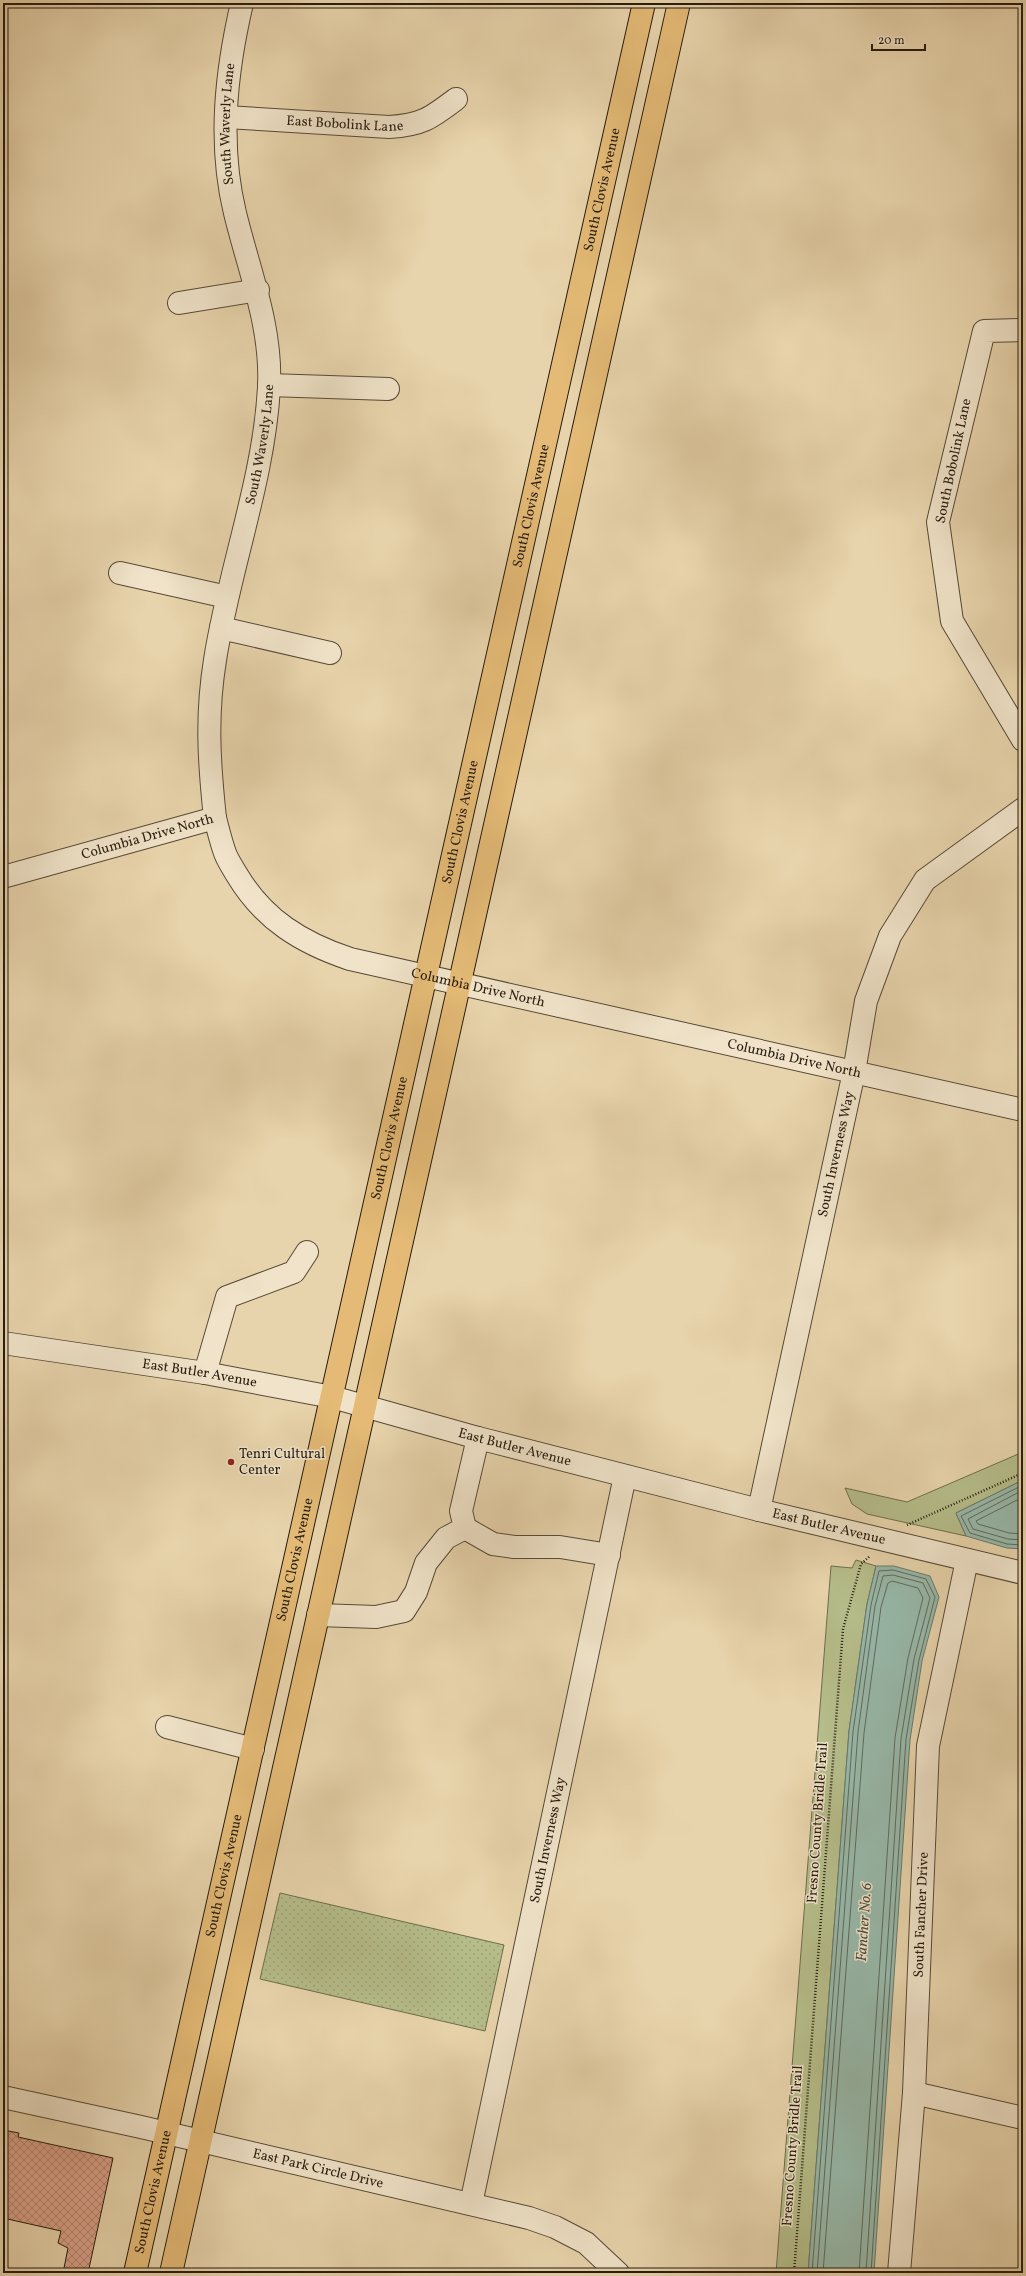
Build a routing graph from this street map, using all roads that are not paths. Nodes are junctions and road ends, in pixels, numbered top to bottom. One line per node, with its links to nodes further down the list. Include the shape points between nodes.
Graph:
1 (242, 3): 5 (street, South Waverly Lane, via 231,58)
2 (644, 3): 19 (main road, South Clovis Avenue)
3 (679, 3): 20 (main road)
4 (456, 99): 5 (street, East Bobolink Lane, via 432,117 412,126 389,127)
5 (226, 117): 6 (street, South Waverly Lane, via 230,189)
6 (258, 290): 7 (street); 9 (street, South Waverly Lane, via 268,352)
7 (179, 303)
8 (1023, 330): 15 (street, South Bobolink Lane, via 984,331 938,522 952,621)
9 (269, 386): 10 (street); 12 (street, South Waverly Lane, via 262,443)
10 (388, 389)
11 (120, 573): 12 (street)
12 (227, 597): 13 (street, South Waverly Lane)
13 (220, 628): 14 (street); 17 (street, South Waverly Lane, via 208,731)
14 (330, 653)
15 (1023, 740)
16 (1023, 809): 21 (street, South Inverness Way, via 925,880 890,936 866,1001)
17 (215, 818): 18 (street, Columbia Drive North); 19 (street, Columbia Drive North, via 226,854 244,886 266,913 293,934 319,949 350,959)
18 (3, 876)
19 (426, 976): 20 (street, Columbia Drive North); 26 (main road, South Clovis Avenue)
20 (460, 984): 21 (street, Columbia Drive North); 27 (main road)
21 (854, 1072): 22 (street, Columbia Drive North); 30 (street, South Inverness Way)
22 (1023, 1110)
23 (307, 1252): 25 (street, via 294,1272 227,1297)
24 (3, 1343): 25 (street, East Butler Avenue)
25 (205, 1372): 26 (street, East Butler Avenue)
26 (332, 1397): 27 (street, East Butler Avenue); 37 (main road, South Clovis Avenue)
27 (365, 1407): 28 (street, East Butler Avenue); 35 (main road)
28 (478, 1438): 29 (street, East Butler Avenue); 31 (street, via 461,1511)
29 (625, 1476): 30 (street, East Butler Avenue); 32 (street, South Inverness Way)
30 (759, 1510): 33 (street, East Butler Avenue)
31 (465, 1528): 32 (street, via 493,1544 514,1547 560,1547); 35 (street, via 446,1538 426,1563 416,1592 404,1611 376,1617)
32 (609, 1555): 43 (street, South Inverness Way)
33 (967, 1560): 34 (street, East Butler Avenue); 38 (street, South Fancher Drive, via 928,1746)
34 (1023, 1573)
35 (318, 1615): 42 (main road)
36 (167, 1727): 37 (street)
37 (253, 1749): 41 (main road, South Clovis Avenue)
38 (914, 2093): 40 (street); 47 (street, South Fancher Drive)
39 (3, 2098): 41 (street, East Park Circle Drive)
40 (1023, 2118)
41 (166, 2133): 42 (street, East Park Circle Drive); 44 (main road, South Clovis Avenue)
42 (200, 2142): 43 (street, East Park Circle Drive); 45 (main road)
43 (471, 2204): 46 (street, East Park Circle Drive, via 555,2227 586,2243)
44 (135, 2273)
45 (171, 2273)
46 (618, 2273)
47 (899, 2273)

